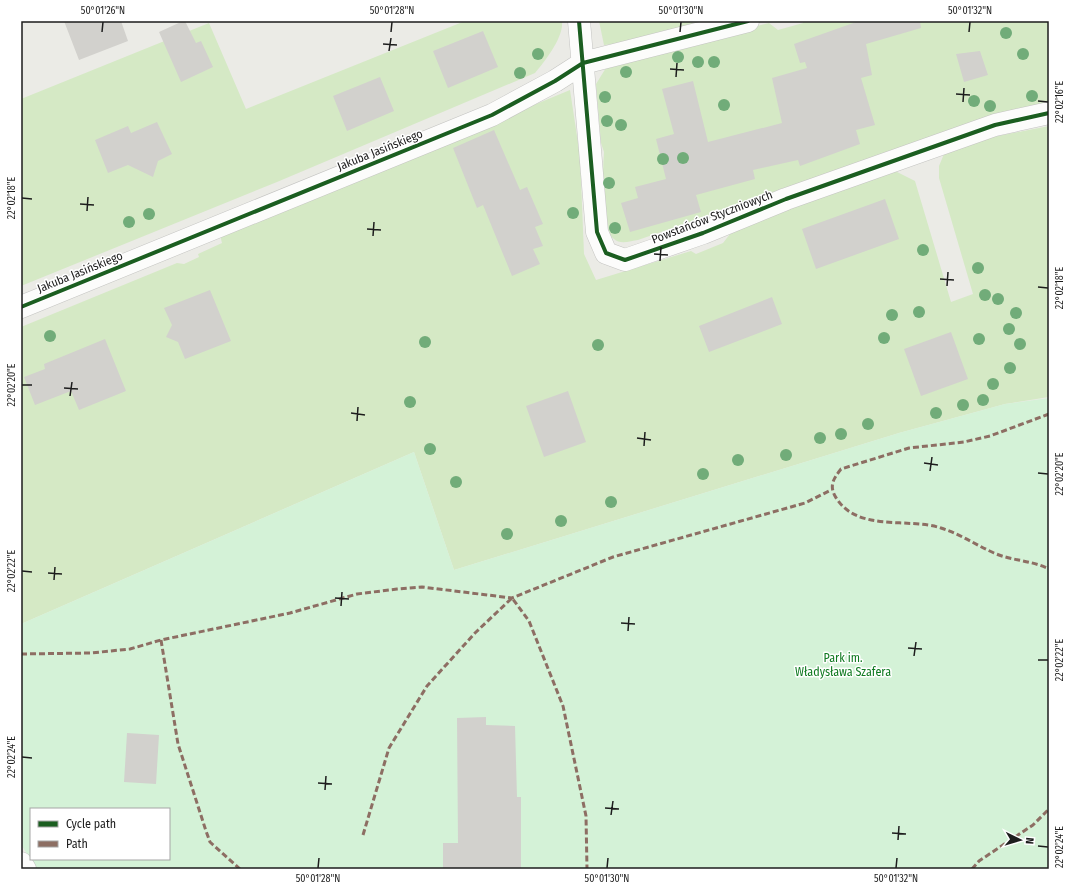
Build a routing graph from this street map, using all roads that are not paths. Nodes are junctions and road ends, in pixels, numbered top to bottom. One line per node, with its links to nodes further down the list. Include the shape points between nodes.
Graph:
1 (579, 21): 3 (street, Powstańców Styczniowych)
2 (748, 21): 3 (street, Jakuba Jasińskiego)
3 (583, 63): 4 (street, Powstańców Styczniowych, via 598,237 606,253 625,260 703,233 786,199 995,125); 5 (street, Jakuba Jasińskiego, via 492,115)
4 (1049, 113)
5 (21, 307)
6 (21, 863): 7 (street)
7 (25, 869)

